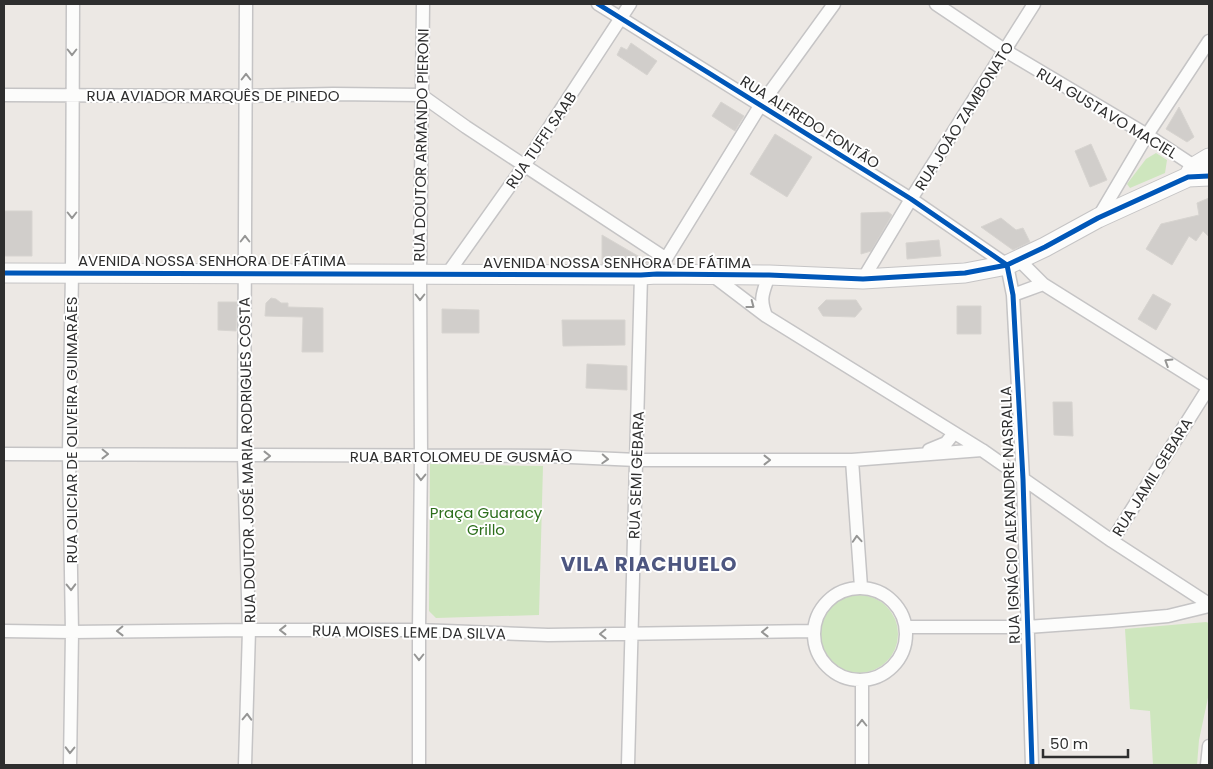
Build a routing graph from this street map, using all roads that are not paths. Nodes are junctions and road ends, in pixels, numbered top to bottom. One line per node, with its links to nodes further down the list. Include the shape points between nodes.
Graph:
1 (73, 4): 13 (street, RUA OLICIAR DE OLIVEIRA GUIMARÃES, one-way to 13)
2 (246, 4): 14 (street, RUA DOUTOR JOSÉ MARIA RODRIGUES COSTA, one-way to 2)
3 (423, 4): 15 (street, RUA DOUTOR ARMANDO PIERONI)
4 (598, 4): 9 (street, RUA ALFREDO FONTÃO)
5 (630, 4): 9 (street, RUA TUFFI SAAB)
6 (834, 4): 16 (street)
7 (936, 4): 11 (street, RUA GUSTAVO MACIEL)
8 (1034, 4): 11 (street, RUA JOÃO ZAMBONATO)
9 (620, 18): 16 (street, RUA ALFREDO FONTÃO); 18 (street, RUA TUFFI SAAB)
10 (1209, 41): 17 (street)
11 (1006, 51): 17 (street, RUA GUSTAVO MACIEL); 20 (street, RUA JOÃO ZAMBONATO)
12 (4, 95): 13 (street, RUA AVIADOR MARQUÊS DE PINEDO)
13 (72, 96): 14 (street, RUA AVIADOR MARQUÊS DE PINEDO); 25 (street, RUA OLICIAR DE OLIVEIRA GUIMARÃES, one-way to 25)
14 (246, 96): 15 (street, RUA AVIADOR MARQUÊS DE PINEDO); 26 (street, RUA DOUTOR JOSÉ MARIA RODRIGUES COSTA, one-way to 14)
15 (421, 96): 18 (street); 28 (street, RUA DOUTOR ARMANDO PIERONI)
16 (760, 106): 20 (street, RUA ALFREDO FONTÃO); 23 (street)
17 (1147, 135): 19 (street, RUA GUSTAVO MACIEL); 21 (street)
18 (524, 166): 23 (street); 27 (street, RUA TUFFI SAAB)
19 (1202, 171): 21 (street, AVENIDA NOSSA SENHORA DE FÁTIMA)
20 (911, 199): 22 (street, RUA ALFREDO FONTÃO); 31 (street, RUA JOÃO ZAMBONATO)
21 (1098, 218): 22 (street, AVENIDA NOSSA SENHORA DE FÁTIMA)
22 (1012, 262): 31 (street, AVENIDA NOSSA SENHORA DE FÁTIMA, via 964,273); 32 (street, RUA ALFREDO FONTÃO); 33 (street, RUA IGNÁCIO ALEXANDRE NASRALLA)
23 (654, 269): 27 (street, AVENIDA NOSSA SENHORA DE FÁTIMA); 29 (street, AVENIDA NOSSA SENHORA DE FÁTIMA); 43 (street, RUA SEMI GEBARA)
24 (4, 272): 25 (street, AVENIDA NOSSA SENHORA DE FÁTIMA)
25 (72, 272): 26 (street, AVENIDA NOSSA SENHORA DE FÁTIMA); 39 (street, RUA OLICIAR DE OLIVEIRA GUIMARÃES)
26 (245, 273): 28 (street, AVENIDA NOSSA SENHORA DE FÁTIMA); 41 (street, RUA DOUTOR JOSÉ MARIA RODRIGUES COSTA)
27 (448, 273): 28 (street, AVENIDA NOSSA SENHORA DE FÁTIMA)
28 (420, 274): 42 (street, RUA DOUTOR ARMANDO PIERONI, one-way to 42)
29 (712, 275): 30 (street, AVENIDA NOSSA SENHORA DE FÁTIMA); 34 (street, one-way to 34)
30 (769, 275): 31 (street, AVENIDA NOSSA SENHORA DE FÁTIMA); 34 (street, via 761,304)
31 (864, 280)
32 (1043, 284): 33 (street); 35 (street, RUA ALFREDO FONTÃO, one-way to 32)
33 (1013, 295): 45 (street, RUA IGNÁCIO ALEXANDRE NASRALLA)
34 (766, 316): 36 (street)
35 (1209, 388): 46 (street, RUA JAMIL GEBARA)
36 (954, 433): 37 (street); 40 (street, RUA BARTOLOMEU DE GUSMÃO, via 943,445)
37 (982, 450): 40 (street, RUA BARTOLOMEU DE GUSMÃO); 45 (street)
38 (4, 454): 39 (street, RUA BARTOLOMEU DE GUSMÃO)
39 (69, 454): 41 (street, RUA BARTOLOMEU DE GUSMÃO, one-way to 41); 55 (street, RUA OLICIAR DE OLIVEIRA GUIMARÃES, one-way to 55)
40 (918, 455): 44 (street, RUA BARTOLOMEU DE GUSMÃO)
41 (244, 456): 42 (street, RUA BARTOLOMEU DE GUSMÃO, one-way to 42); 51 (street, RUA DOUTOR JOSÉ MARIA RODRIGUES COSTA)
42 (421, 456): 43 (street, RUA BARTOLOMEU DE GUSMÃO, one-way to 43); 52 (street, RUA DOUTOR ARMANDO PIERONI, one-way to 52)
43 (637, 460): 44 (street, RUA BARTOLOMEU DE GUSMÃO, one-way to 44); 56 (street, RUA SEMI GEBARA)
44 (852, 460): 47 (street, one-way to 44)
45 (1023, 479): 46 (street); 50 (street, RUA IGNÁCIO ALEXANDRE NASRALLA)
46 (1112, 541): 48 (street)
47 (861, 587): 49 (street, via 887,596 900,609); 54 (street, via 841,592 829,600 819,612)
48 (1209, 605): 50 (street, via 1168,616)
49 (906, 627): 50 (street); 57 (street, via 905,646 896,663 881,675)
50 (1027, 627): 64 (street, RUA IGNÁCIO ALEXANDRE NASRALLA)
51 (249, 630): 52 (street, RUA MOISES LEME DA SILVA, one-way to 51); 55 (street, RUA MOISES LEME DA SILVA, one-way to 55); 60 (street, RUA DOUTOR JOSÉ MARIA RODRIGUES COSTA, one-way to 51)
52 (419, 630): 56 (street, RUA MOISES LEME DA SILVA, one-way to 52, via 548,635); 61 (street, RUA DOUTOR ARMANDO PIERONI, one-way to 61)
53 (4, 631): 55 (street, RUA MOISES LEME DA SILVA)
54 (814, 631): 56 (street, RUA MOISES LEME DA SILVA, one-way to 56); 57 (street, via 817,650 827,666 843,677)
55 (72, 632): 59 (street, RUA OLICIAR DE OLIVEIRA GUIMARÃES, one-way to 59)
56 (631, 634): 62 (street, RUA SEMI GEBARA)
57 (862, 680): 63 (street, one-way to 57)
58 (1209, 746): 65 (street)
59 (70, 765)
60 (245, 765)
61 (419, 765)
62 (628, 765)
63 (862, 765)
64 (1032, 765)
65 (1207, 765)

